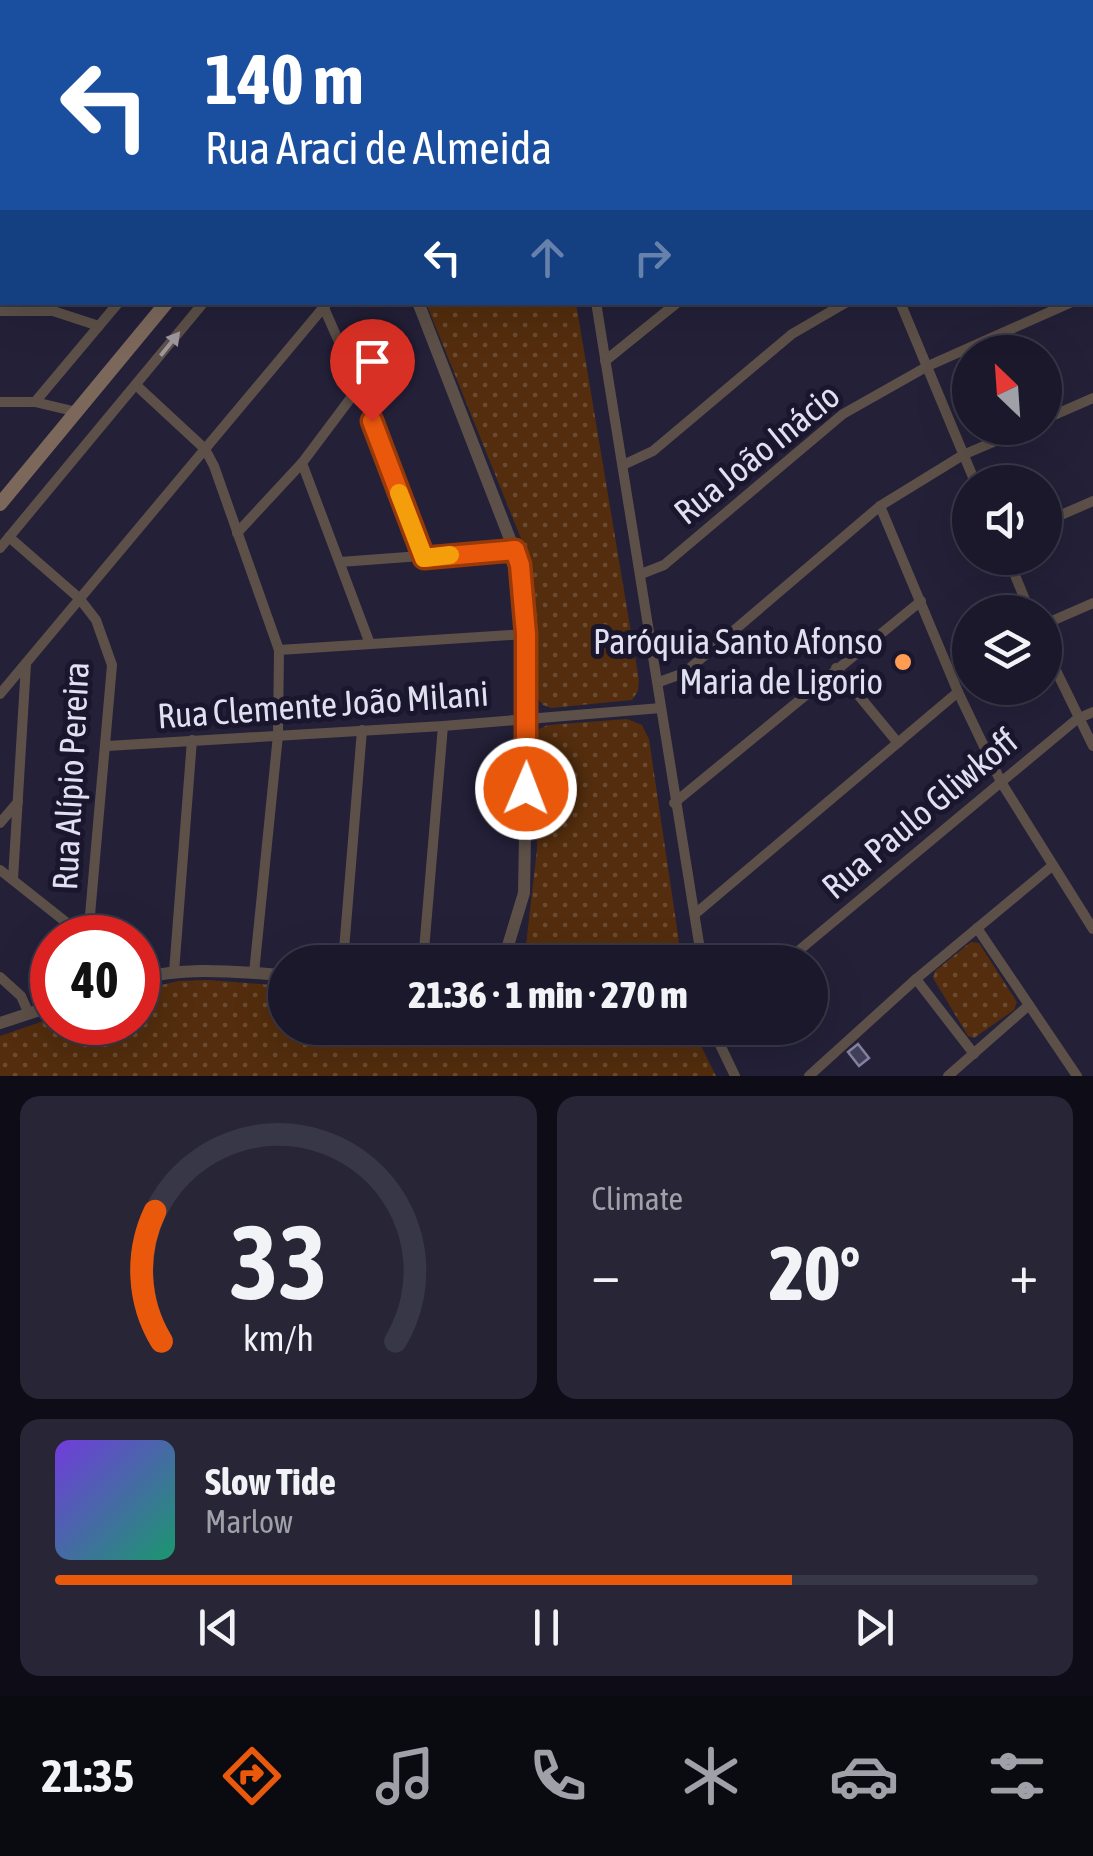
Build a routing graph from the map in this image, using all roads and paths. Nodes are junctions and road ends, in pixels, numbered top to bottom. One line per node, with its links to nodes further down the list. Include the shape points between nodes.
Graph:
1 (116, 305): 12 (street)
2 (165, 305): 20 (main road)
3 (202, 305): 15 (street, one-way to 3)
4 (326, 305): 16 (street); 23 (street)
5 (419, 305): 35 (street)
6 (596, 305): 13 (street)
7 (674, 305): 13 (street)
8 (842, 305): 26 (street, via 792,334 653,452)
9 (901, 305): 14 (street)
10 (1065, 305): 14 (street, Rua João Inácio)
11 (0, 311): 12 (street, via 53,312)
12 (99, 326): 19 (street)
13 (605, 362): 26 (street)
14 (928, 366): 24 (street); 38 (street, Rua João Inácio, via 843,414 664,565)
15 (136, 386): 23 (street); 33 (street)
16 (359, 387): 25 (street); 36 (street)
17 (1093, 398): 21 (street)
18 (0, 402): 19 (street)
19 (35, 402): 20 (street)
20 (77, 412): 29 (main road)
21 (1062, 412)
22 (986, 445): 24 (street)
23 (204, 449): 32 (street); 39 (street)
24 (963, 455): 27 (street); 30 (street)
25 (302, 463): 32 (street); 37 (street)
26 (623, 465): 38 (street)
27 (967, 465)
28 (1093, 501): 31 (street)
29 (0, 504)
30 (880, 506): 40 (street); 49 (street, via 684,673)
31 (1062, 515)
32 (238, 533): 45 (street)
33 (9, 537): 34 (street); 39 (street, Rua Alípio Pereira)
34 (0, 548)
35 (515, 550): 36 (street); 43 (street)
36 (424, 558): 37 (street)
37 (340, 562): 44 (street)
38 (641, 574): 49 (street)
39 (79, 598): 46 (street); 63 (street, Rua Alípio Pereira, via 96,620 112,666)
40 (921, 601): 47 (street); 48 (street)
41 (1093, 603): 42 (street)
42 (1062, 617)
43 (526, 634): 44 (street); 57 (street)
44 (370, 644): 45 (street)
45 (279, 650): 60 (street)
46 (26, 663): 51 (street); 66 (street)
47 (836, 668): 62 (street); 67 (street)
48 (952, 677)
49 (659, 682): 54 (street)
50 (1062, 685): 56 (street)
51 (0, 694)
52 (952, 697): 62 (street)
53 (964, 705): 65 (street)
54 (661, 708): 57 (street, Rua Clemente João Milani); 67 (street)
55 (1093, 712): 56 (street, Rua Paulo Gliwkoff)
56 (1077, 718): 64 (street); 65 (street, Rua Paulo Gliwkoff)
57 (527, 720): 58 (street, Rua Clemente João Milani); 79 (street, via 524,893)
58 (443, 726): 59 (street, Rua Clemente João Milani); 78 (street)
59 (362, 730): 60 (street, Rua Clemente João Milani); 77 (street)
60 (278, 736): 61 (street, Rua Clemente João Milani); 83 (street)
61 (192, 740): 63 (street, Rua Clemente João Milani); 82 (street)
62 (898, 742): 72 (street)
63 (107, 746): 74 (street, Rua Alípio Pereira)
64 (1093, 746)
65 (1001, 782): 69 (street); 81 (street, Rua Paulo Gliwkoff)
66 (18, 801): 68 (street); 71 (street)
67 (674, 803): 72 (street)
68 (0, 823)
69 (1052, 866): 75 (street); 76 (street)
70 (0, 870): 71 (street)
71 (13, 879): 73 (street)
72 (695, 914): 80 (street)
73 (58, 915)
74 (89, 915)
75 (977, 928): 87 (street); 88 (street)
76 (1093, 930)
77 (344, 945)
78 (424, 945)
79 (507, 945)
80 (700, 945)
81 (804, 945)
82 (174, 972): 83 (street); 85 (street)
83 (254, 973): 84 (street)
84 (268, 974)
85 (160, 975)
86 (0, 978): 89 (street)
87 (916, 978): 92 (street); 94 (street)
88 (1029, 1005): 92 (street); 96 (street)
89 (30, 1014): 90 (street)
90 (0, 1022)
91 (720, 1045): 93 (street)
92 (974, 1054): 95 (street)
93 (735, 1076)
94 (809, 1076)
95 (948, 1076)
96 (1077, 1076)

